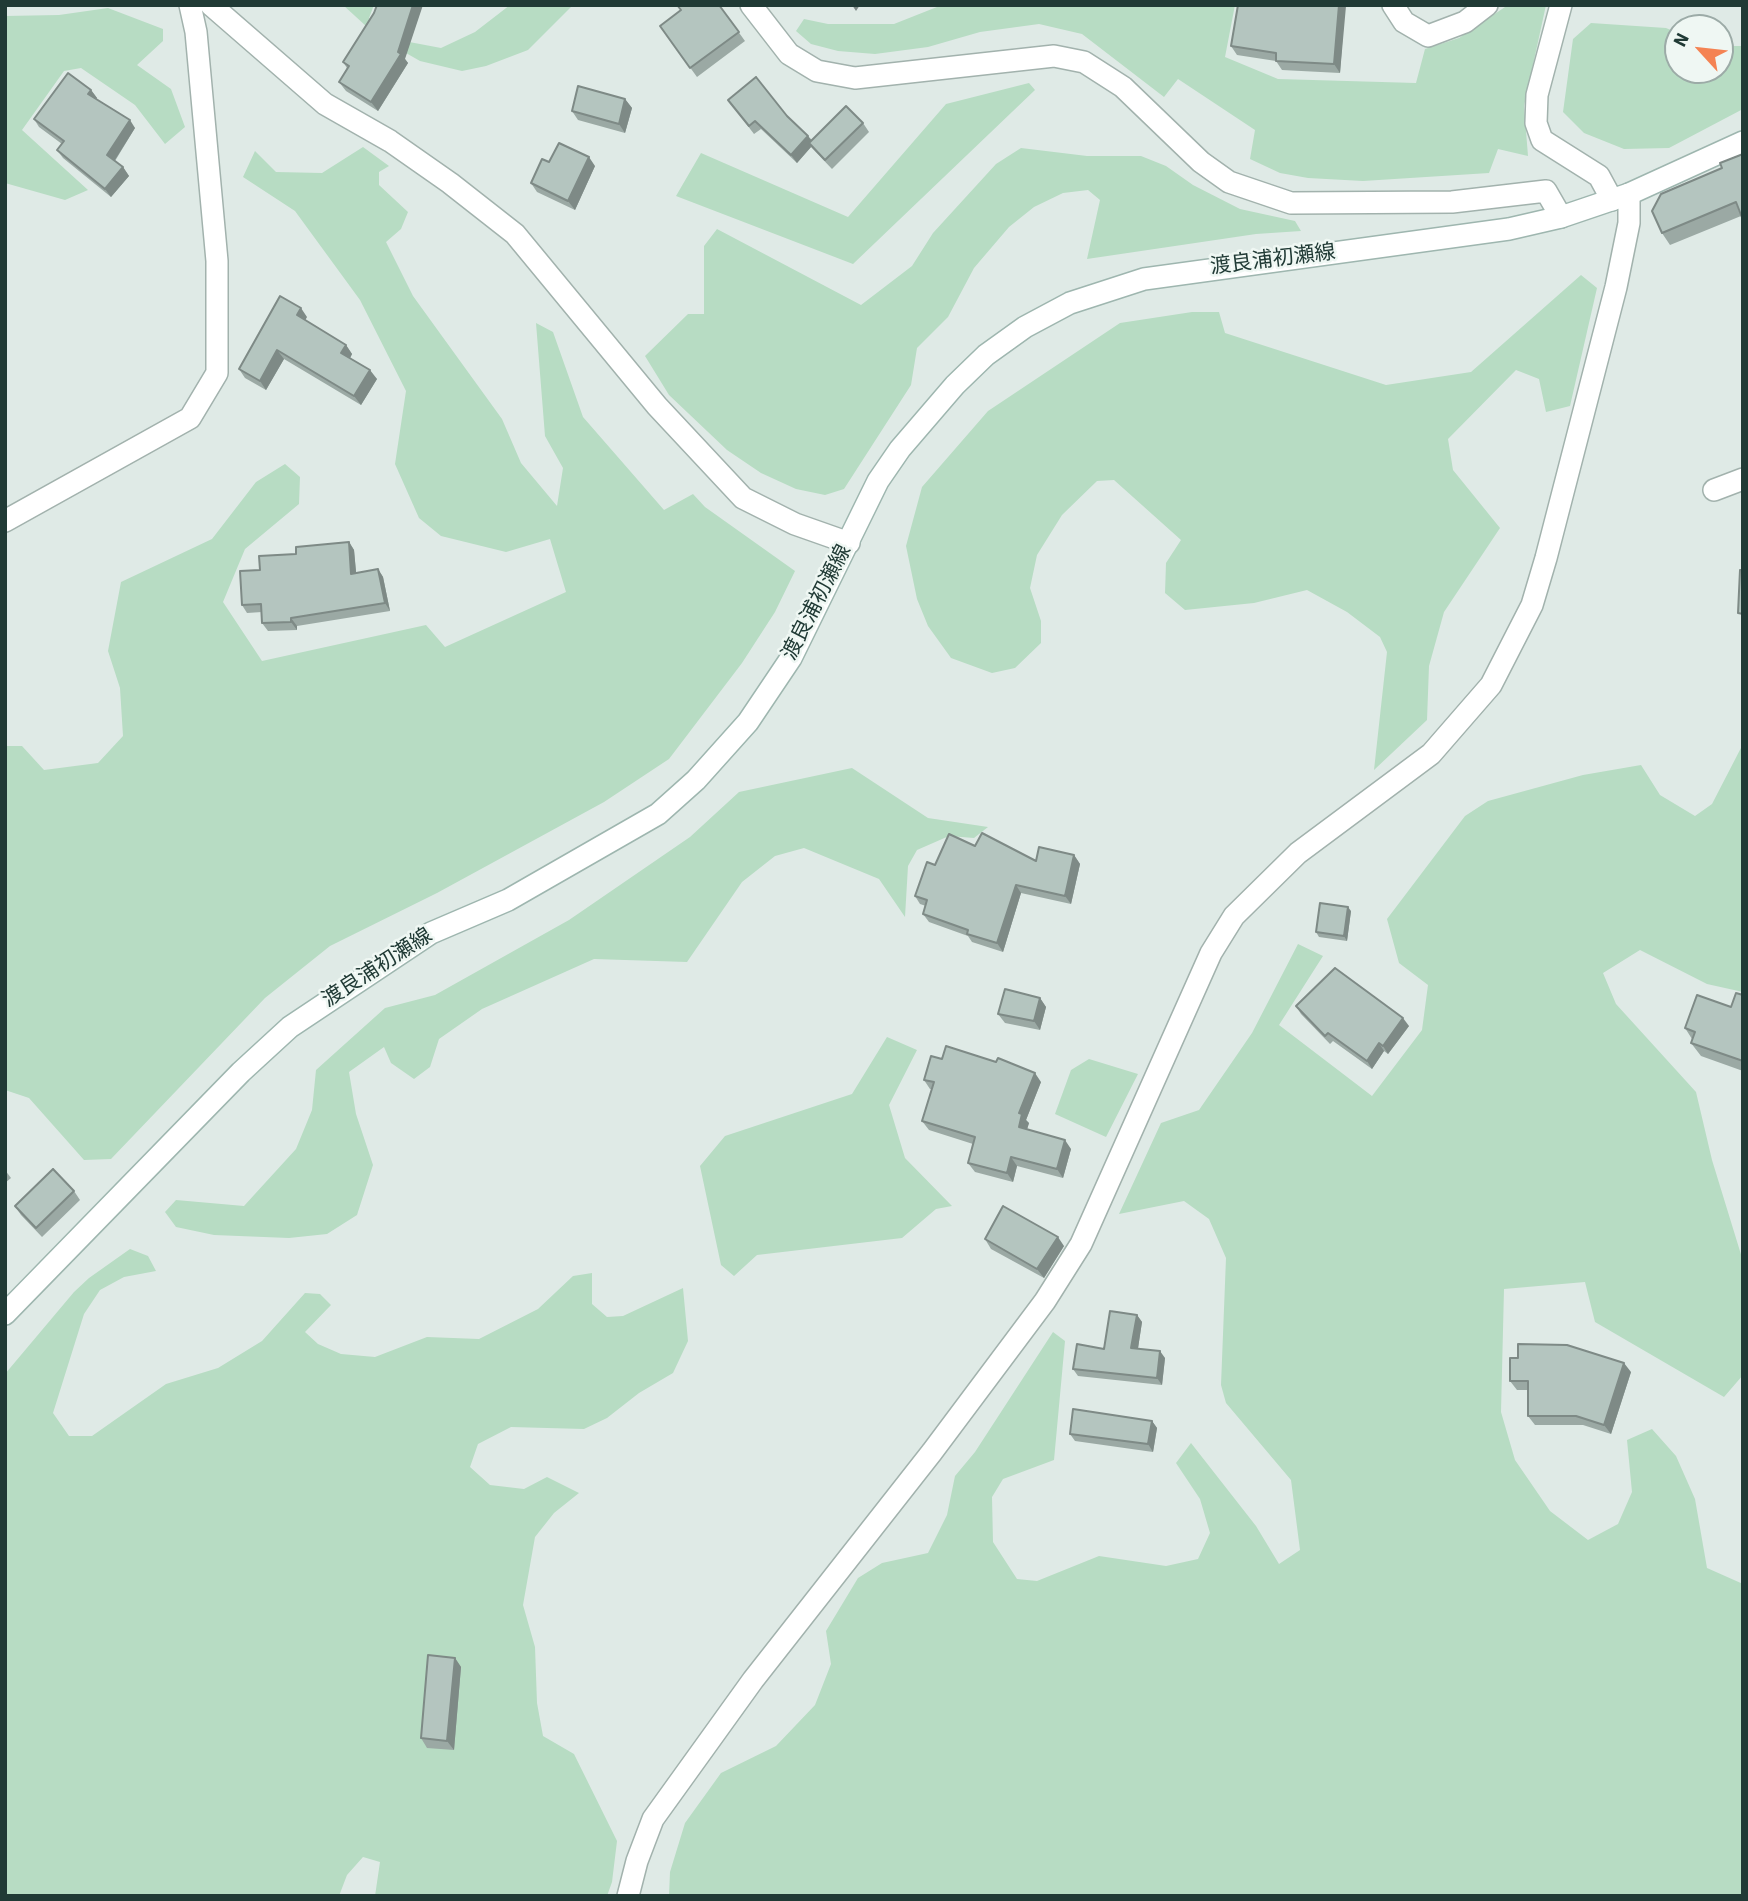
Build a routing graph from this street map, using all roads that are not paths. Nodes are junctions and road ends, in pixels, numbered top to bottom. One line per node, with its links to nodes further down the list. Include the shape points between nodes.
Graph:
1 (190, 5): 12 (street, via 218,261 217,373 190,418)
2 (211, 5): 13 (street, via 325,104 390,141 515,234 657,406 743,498 795,524)
3 (751, 5): 9 (street, via 789,54 817,71 855,78 1054,56 1084,62 1124,87 1229,183 1290,203 1452,202 1546,191)
4 (1393, 5): 5 (street, via 1404,22 1428,36 1465,22)
5 (1487, 5)
6 (1561, 5): 8 (street, via 1537,95 1536,123 1542,140 1599,176)
7 (1743, 142): 8 (street, 渡良浦初瀬線)
8 (1620, 197): 9 (street, 渡良浦初瀬線); 15 (street, via 1629,223 1616,287 1546,558 1532,605 1491,685 1432,754 1298,853 1234,916 1206,965 1081,1244 1037,1312 753,1680 653,1819)
9 (1561, 218): 13 (street, 渡良浦初瀬線, via 1144,279 1070,303 986,355 956,385 878,481)
10 (1743, 479): 11 (street)
11 (1714, 490)
12 (5, 522)
13 (849, 543): 14 (street, 渡良浦初瀬線, via 791,658 748,722 696,780 658,814 508,900 431,933 290,1027)
14 (5, 1314)
15 (628, 1896)

